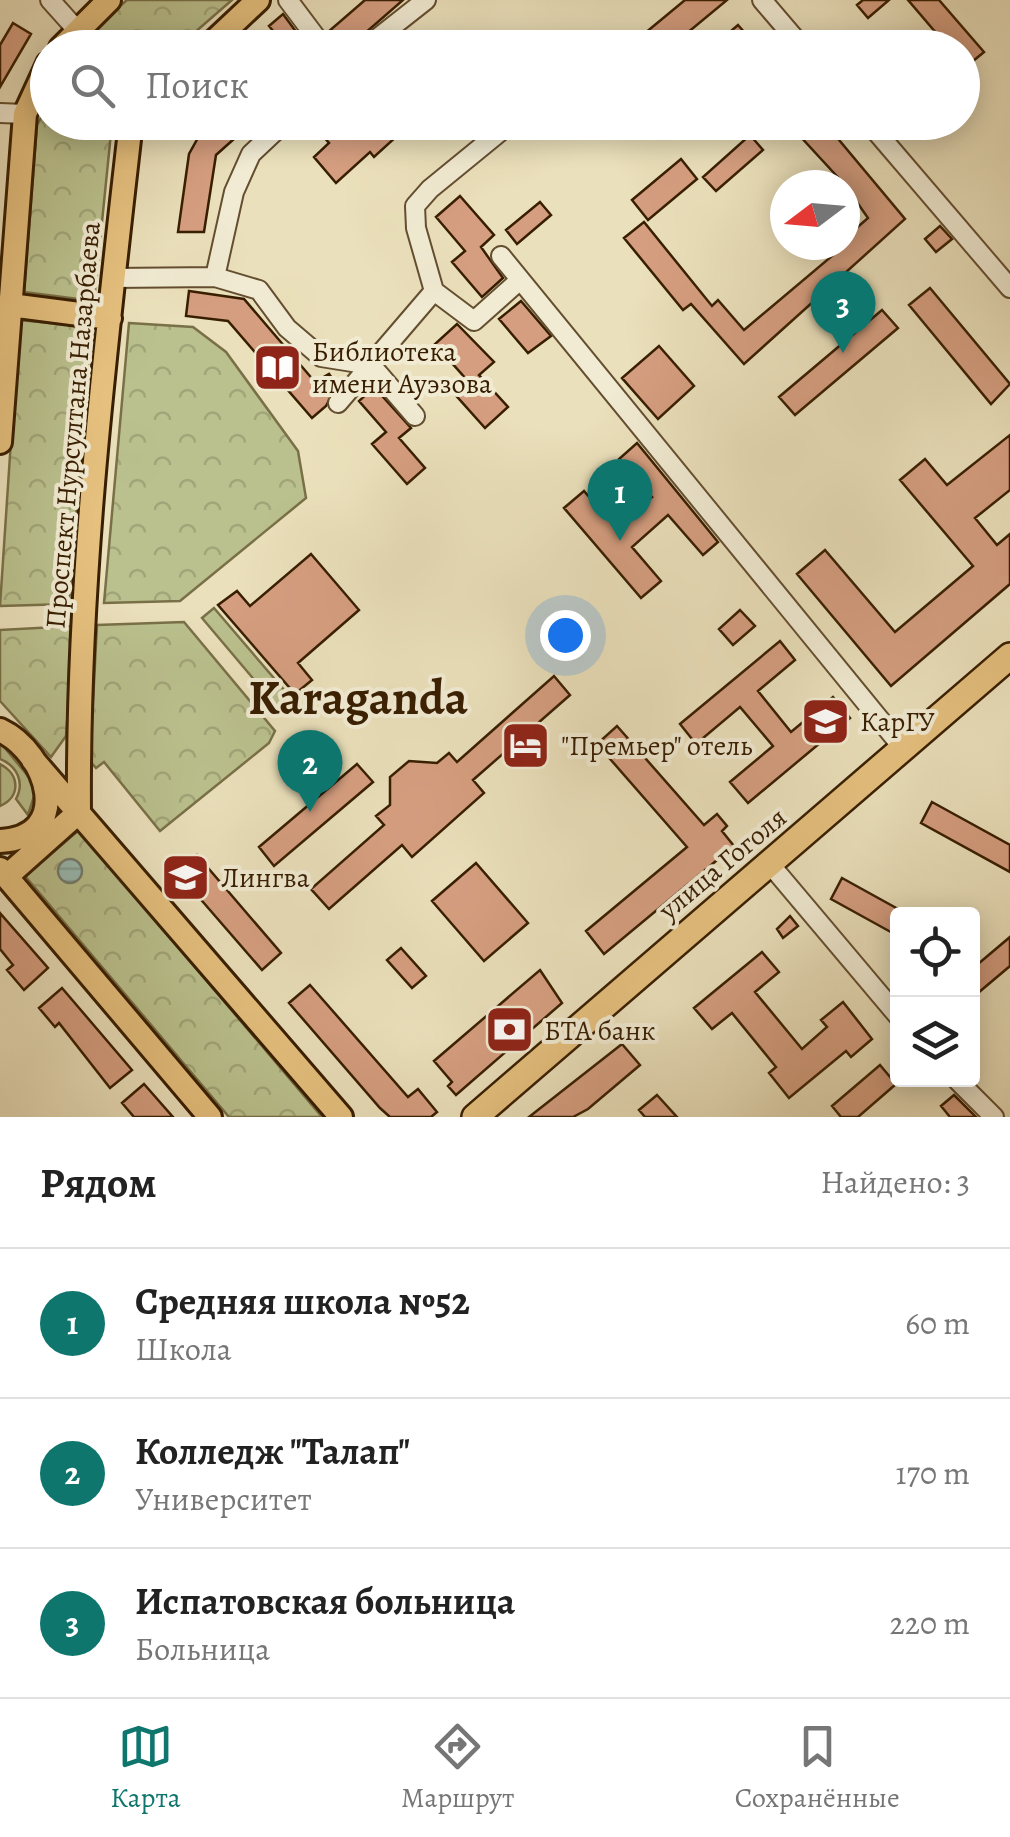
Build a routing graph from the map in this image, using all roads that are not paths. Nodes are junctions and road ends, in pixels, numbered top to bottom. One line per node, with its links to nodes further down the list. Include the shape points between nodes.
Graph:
1 (50, 0): 7 (street)
2 (109, 0): 7 (main road)
3 (258, 0): 8 (main road)
4 (288, 0): 9 (street)
5 (426, 0): 10 (street)
6 (762, 0): 11 (street)
7 (76, 29)
8 (226, 30)
9 (310, 30)
10 (388, 30)
11 (788, 30)
12 (30, 105): 14 (main road)
13 (0, 113): 14 (street)
14 (26, 114): 25 (main road)
15 (129, 140): 21 (main road, Проспект Нурсултана Назарбаева)
16 (266, 140): 20 (street, via 251,154 234,192)
17 (490, 140): 24 (street, via 415,206)
18 (883, 140): 23 (street)
19 (500, 256): 22 (street)
20 (215, 277): 21 (street); 27 (street, via 259,290 287,328 321,357)
21 (113, 278): 26 (main road, Проспект Нурсултана Назарбаева)
22 (520, 280): 24 (street, via 474,322); 34 (street)
23 (1010, 288)
24 (434, 291): 27 (street)
25 (10, 306): 26 (main road); 30 (main road)
26 (110, 318): 33 (main road, Проспект Нурсултана Назарбаева)
27 (371, 365): 28 (street); 29 (street)
28 (338, 403)
29 (415, 416)
30 (0, 442)
31 (1010, 656): 34 (highway, улица Гоголя)
32 (0, 730): 35 (main road)
33 (78, 733): 36 (main road, Проспект Нурсултана Назарбаева); 38 (main road, Проспект Нурсултана Назарбаева)
34 (903, 748): 40 (highway, улица Гоголя)
35 (33, 760): 36 (main road); 37 (main road, via 46,780)
36 (61, 791): 37 (main road, Проспект Нурсултана Назарбаева); 38 (main road)
37 (47, 811): 39 (main road, via 24,834)
38 (79, 812): 41 (main road); 45 (main road)
39 (0, 842)
40 (769, 863): 42 (street); 46 (highway, улица Гоголя)
41 (2, 876): 44 (main road)
42 (890, 1007)
43 (964, 1087): 47 (street)
44 (210, 1117)
45 (341, 1117)
46 (475, 1117)
47 (994, 1117)

